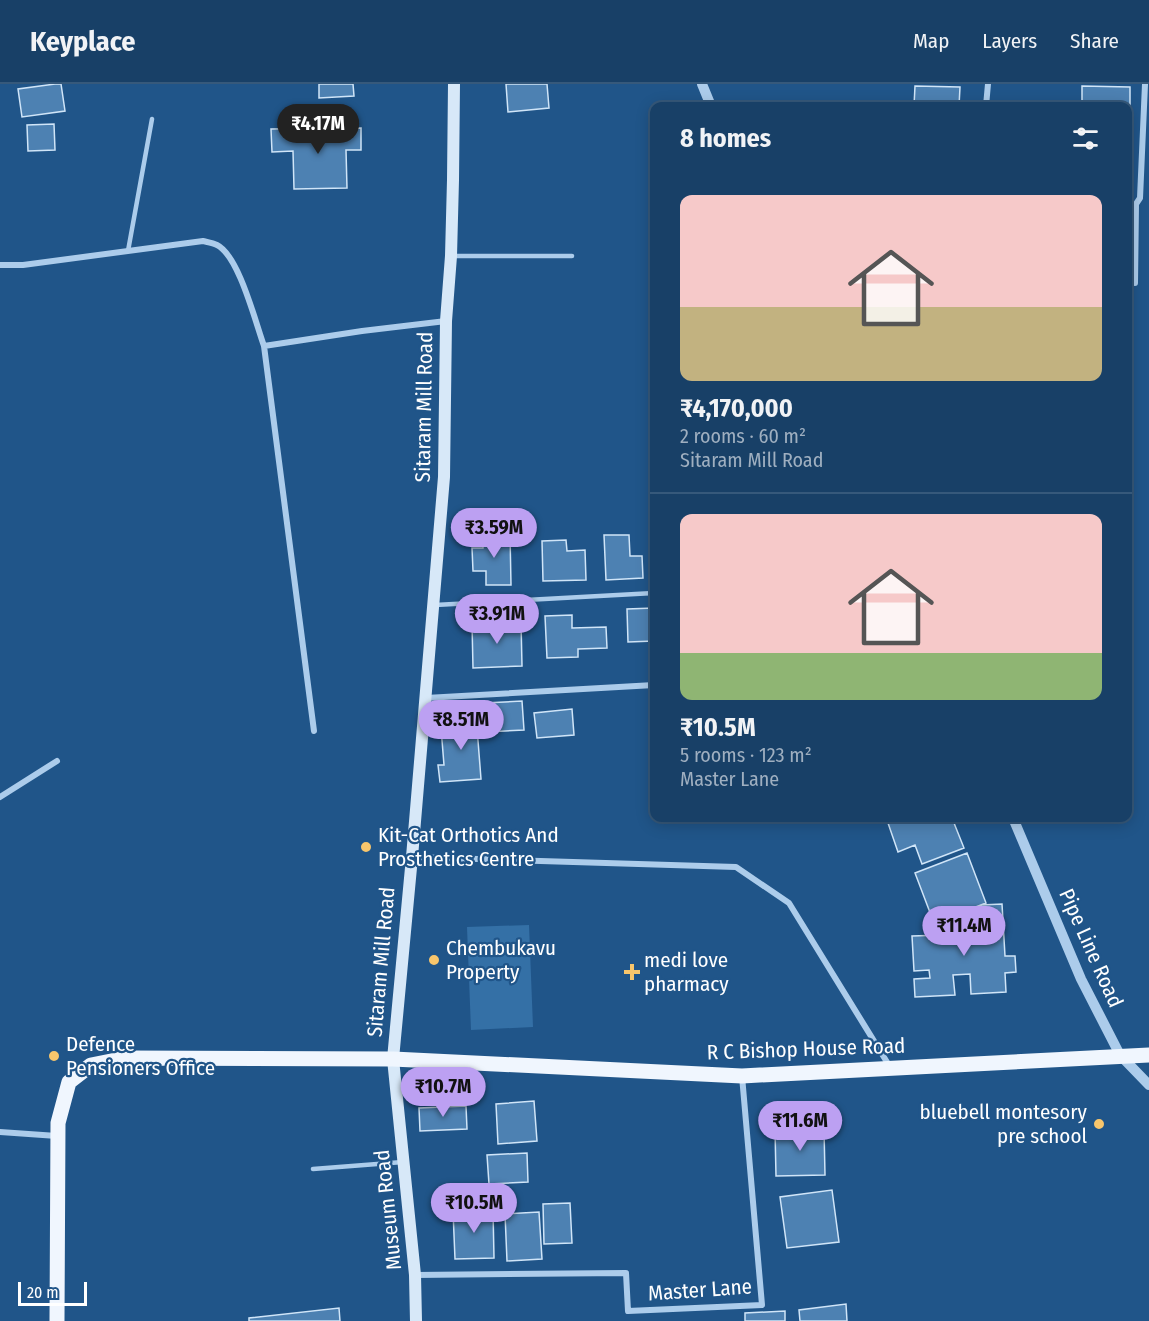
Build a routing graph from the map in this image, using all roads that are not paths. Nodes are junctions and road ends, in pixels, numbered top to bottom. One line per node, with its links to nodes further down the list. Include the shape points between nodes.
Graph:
1 (454, 84): 11 (main road, Sitaram Mill Road)
2 (702, 84): 5 (street)
3 (988, 84): 6 (street)
4 (1146, 85): 8 (street, via 1140,198)
5 (709, 102)
6 (986, 102)
7 (152, 119): 10 (lane)
8 (1136, 204): 9 (street); 14 (street)
9 (1132, 205)
10 (128, 252): 13 (street); 16 (street, via 203,241 218,245 238,271)
11 (451, 256): 12 (lane); 15 (main road, Sitaram Mill Road)
12 (572, 256)
13 (0, 265)
14 (1135, 283)
15 (446, 321): 16 (street); 18 (main road, Sitaram Mill Road, via 444,477)
16 (264, 346): 21 (street)
17 (650, 593): 18 (lane)
18 (433, 606): 20 (main road, Sitaram Mill Road)
19 (650, 685): 20 (street)
20 (425, 698): 25 (main road, Sitaram Mill Road)
21 (314, 731)
22 (57, 761): 23 (street)
23 (0, 797)
24 (1015, 822): 26 (street, Pipe Line Road, via 1081,979)
25 (412, 857): 28 (main road, Sitaram Mill Road); 29 (street, via 736,867 789,903)
26 (1120, 1055): 27 (main road, R C Bishop House Road); 29 (main road, R C Bishop House Road); 31 (street, Pipe Line Road)
27 (1149, 1055)
28 (393, 1059): 30 (main road, R C Bishop House Road); 33 (main road, Sitaram Mill Road, via 126,1058 91,1065 69,1082); 34 (main road, Museum Road)
29 (890, 1068): 30 (main road, R C Bishop House Road)
30 (742, 1076): 36 (street, Master Lane, via 762,1305 628,1311 626,1273)
31 (1149, 1085)
32 (0, 1132): 33 (street)
33 (57, 1136): 37 (main road, Sitaram Mill Road)
34 (404, 1162): 35 (lane); 36 (main road, Museum Road)
35 (313, 1169)
36 (415, 1275): 38 (main road, Museum Road)
37 (57, 1321)
38 (416, 1321)

